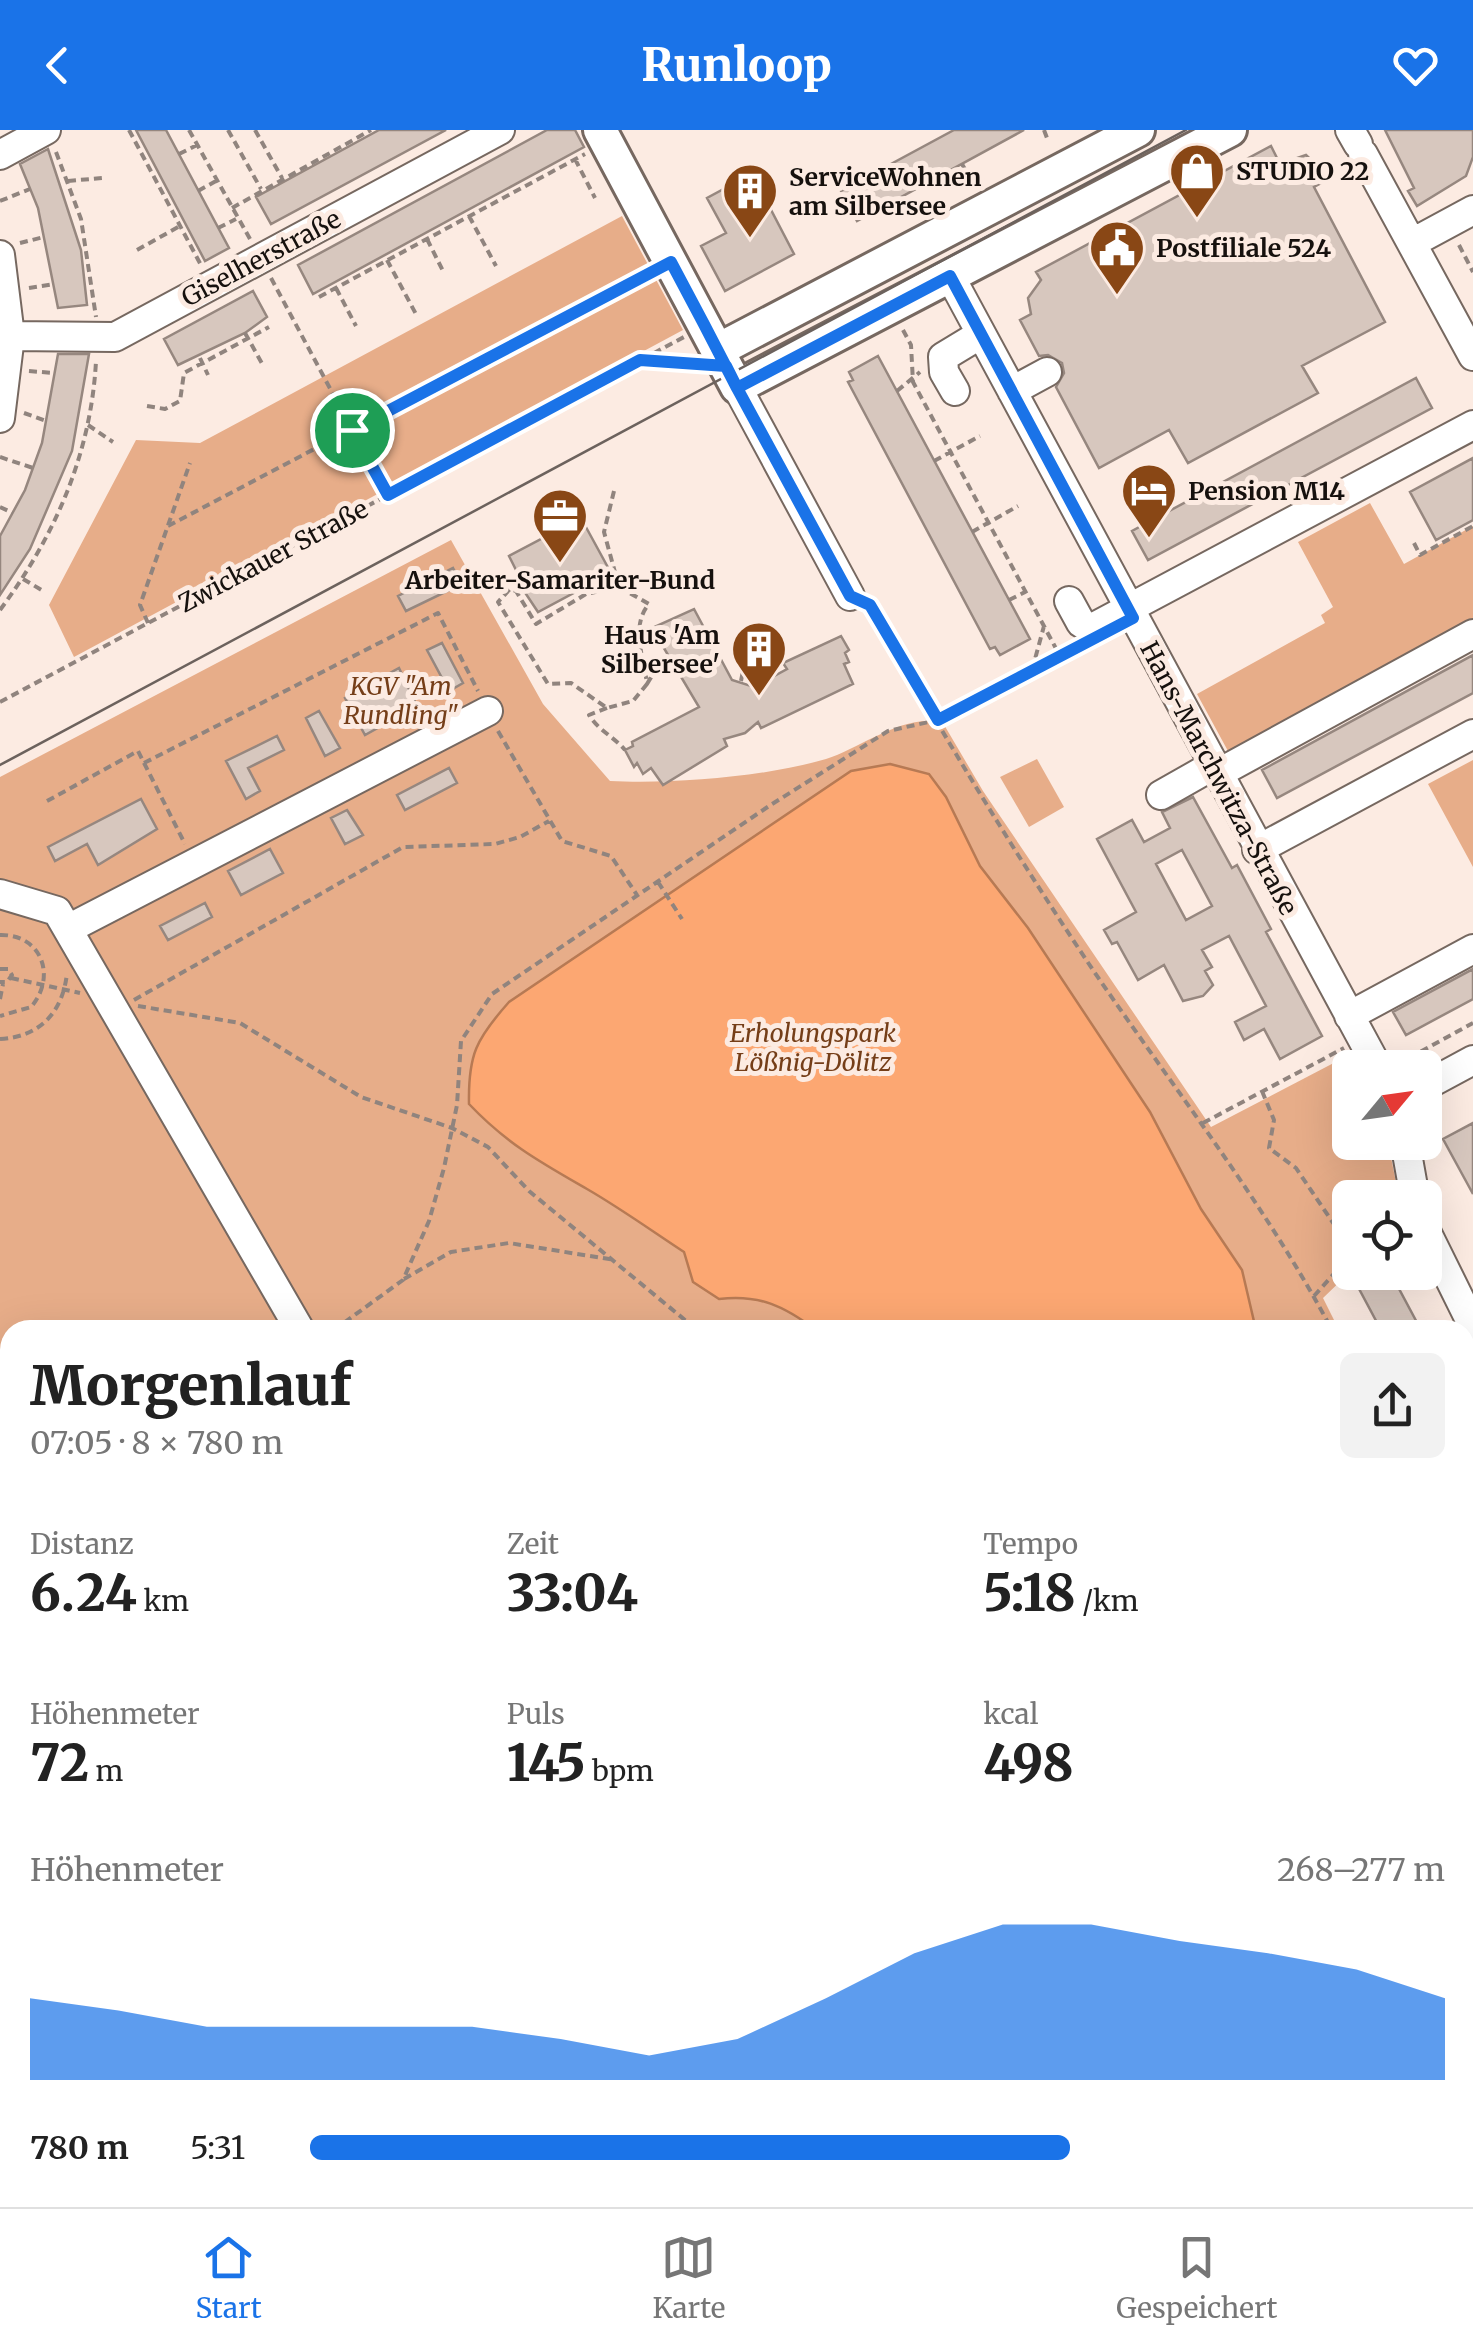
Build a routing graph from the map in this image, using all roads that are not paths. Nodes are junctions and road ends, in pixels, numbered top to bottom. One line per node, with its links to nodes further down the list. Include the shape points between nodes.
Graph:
1 (46, 130): 7 (street)
2 (500, 130): 13 (street, Giselherstraße, via 115,337)
3 (1138, 130): 15 (main road)
4 (1230, 130): 11 (main road)
5 (603, 136): 15 (main road)
6 (1357, 143): 9 (street)
7 (0, 155)
8 (1473, 210): 9 (street)
9 (1412, 243): 14 (street)
10 (7, 250): 13 (street)
11 (950, 276): 12 (street, Hans-Marchwitza-Straße); 15 (main road)
12 (981, 334): 17 (street, via 944,357); 18 (street, Hans-Marchwitza-Straße)
13 (10, 336): 19 (street)
14 (1473, 356)
15 (721, 357): 21 (street)
16 (1047, 372): 18 (street)
17 (955, 391)
18 (1012, 391): 23 (street, Hans-Marchwitza-Straße)
19 (0, 418)
20 (1473, 426): 23 (street)
21 (850, 596)
22 (1069, 602): 23 (street, via 1081,624 1092,628)
23 (1128, 610): 27 (street, Hans-Marchwitza-Straße)
24 (1473, 634): 27 (street)
25 (488, 711): 31 (street)
26 (1473, 734): 29 (street)
27 (1214, 770): 28 (street); 29 (street, Hans-Marchwitza-Straße)
28 (1160, 794)
29 (1258, 850): 33 (street, Hans-Marchwitza-Straße)
30 (0, 894): 31 (street, via 56,911)
31 (68, 929): 38 (street)
32 (1473, 949): 33 (street)
33 (1356, 1028): 34 (street, Hans-Marchwitza-Straße)
34 (1368, 1050)
35 (1473, 1060): 36 (street)
36 (1442, 1077)
37 (1442, 1263): 39 (street)
38 (294, 1320)
39 (1470, 1320)

